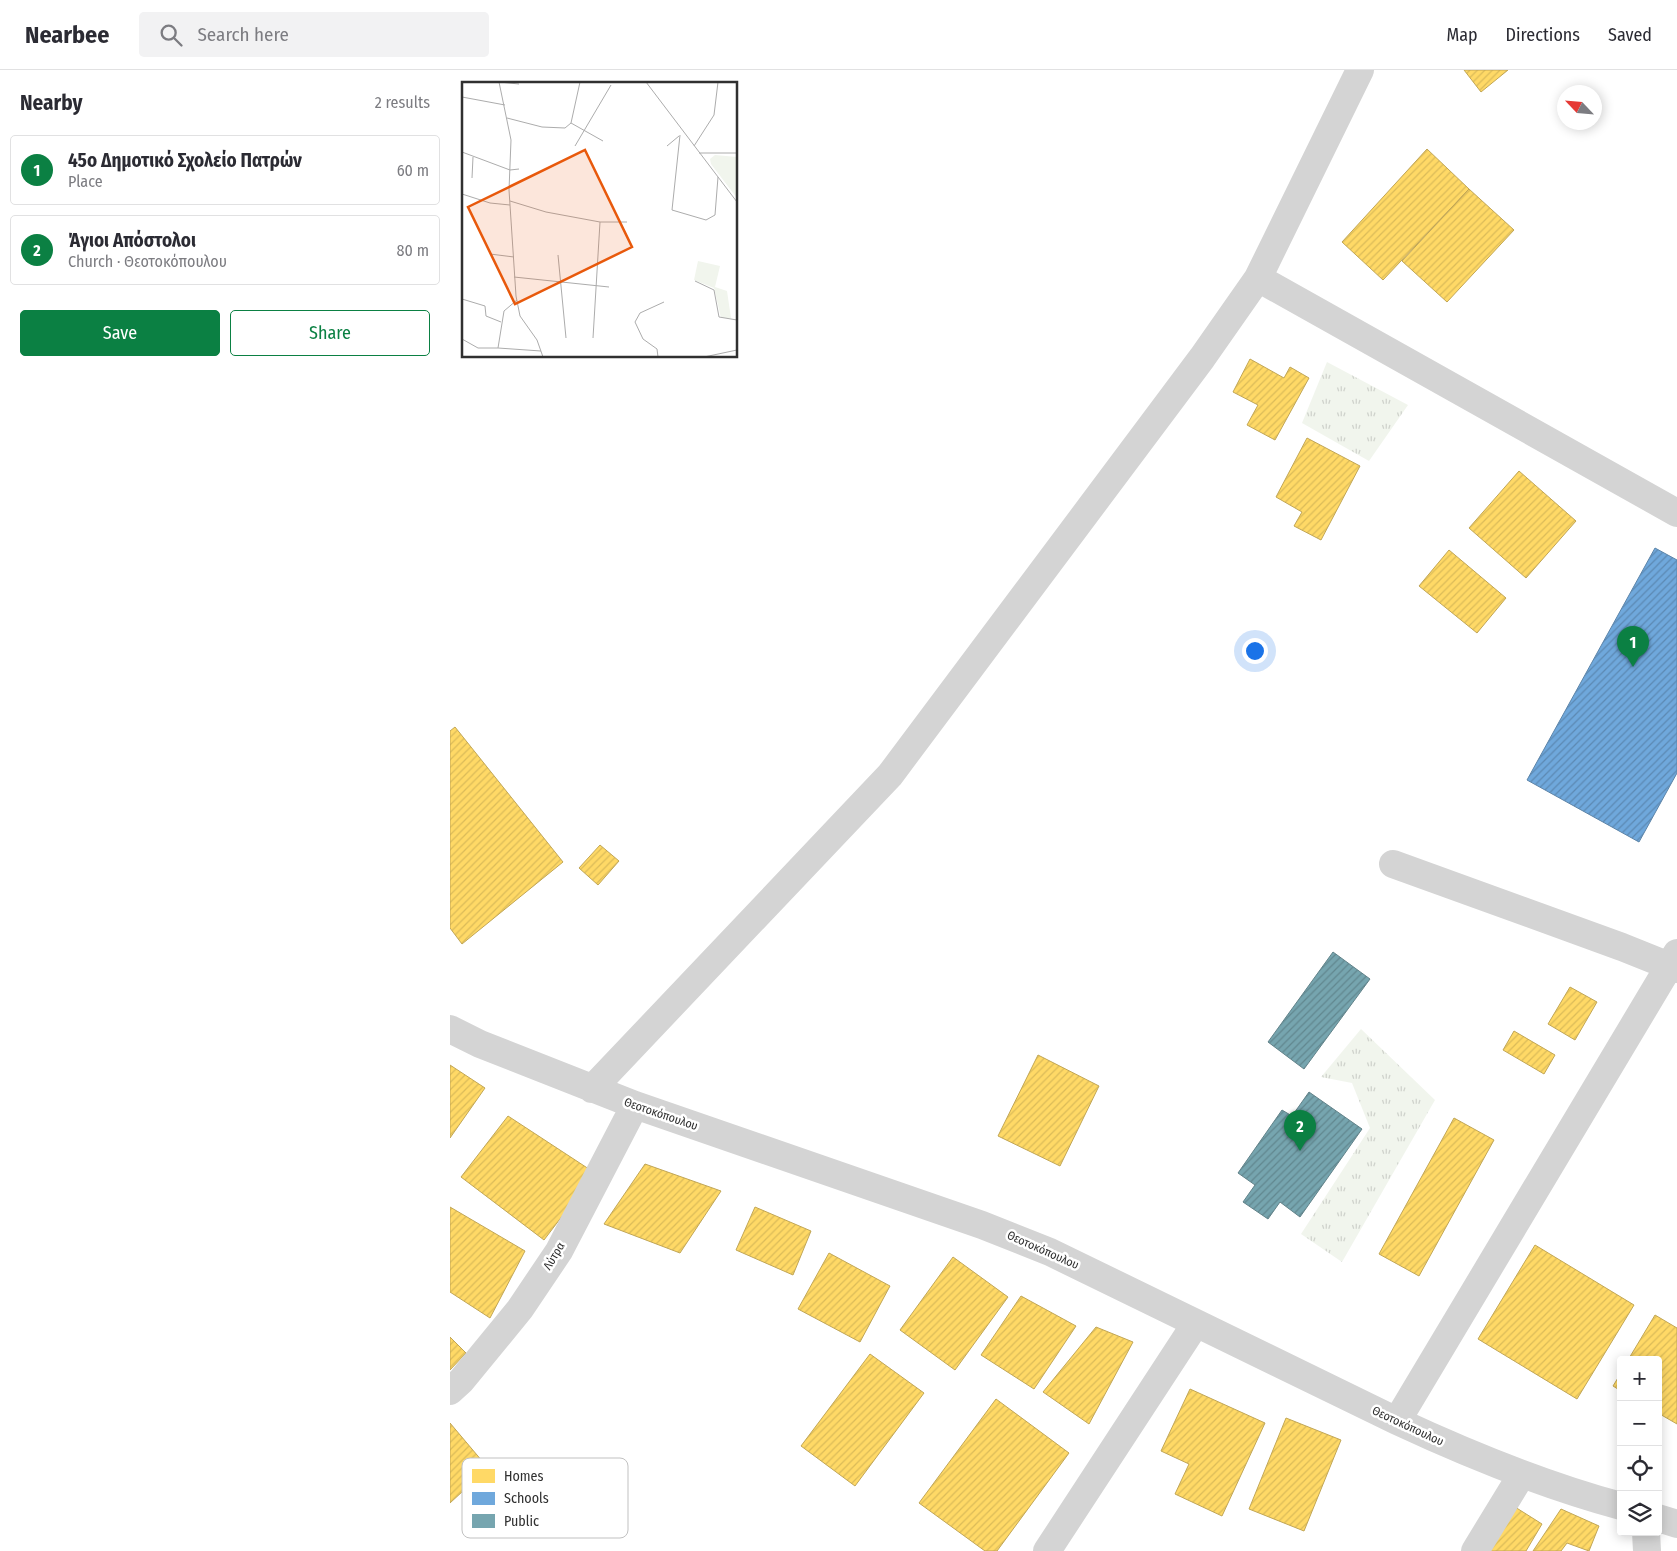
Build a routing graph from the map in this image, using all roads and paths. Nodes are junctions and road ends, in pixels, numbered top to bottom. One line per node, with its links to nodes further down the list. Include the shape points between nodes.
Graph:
1 (1360, 70): 2 (street)
2 (1258, 278): 3 (street); 7 (street, via 1202,358 890,775)
3 (1677, 513)
4 (1393, 864): 5 (street)
5 (1674, 963): 11 (street)
6 (450, 1028): 7 (street, Θεοτοκόπουλου, via 480,1044)
7 (592, 1089): 8 (street, Θεοτοκόπουλου)
8 (635, 1105): 9 (street, Θεοτοκόπουλου, via 982,1224 1050,1252); 10 (street, Λύτρα, via 559,1251 520,1309)
9 (1196, 1323): 11 (street, Θεοτοκόπουλου); 17 (street)
10 (450, 1391)
11 (1397, 1421): 12 (street, Θεοτοκόπουλου)
12 (1522, 1474): 13 (street, Θεοτοκόπουλου); 18 (street)
13 (1617, 1505)
14 (1662, 1519): 15 (street)
15 (1677, 1524)
16 (1646, 1536): 19 (street)
17 (1047, 1551)
18 (1475, 1551)
19 (1647, 1551)

